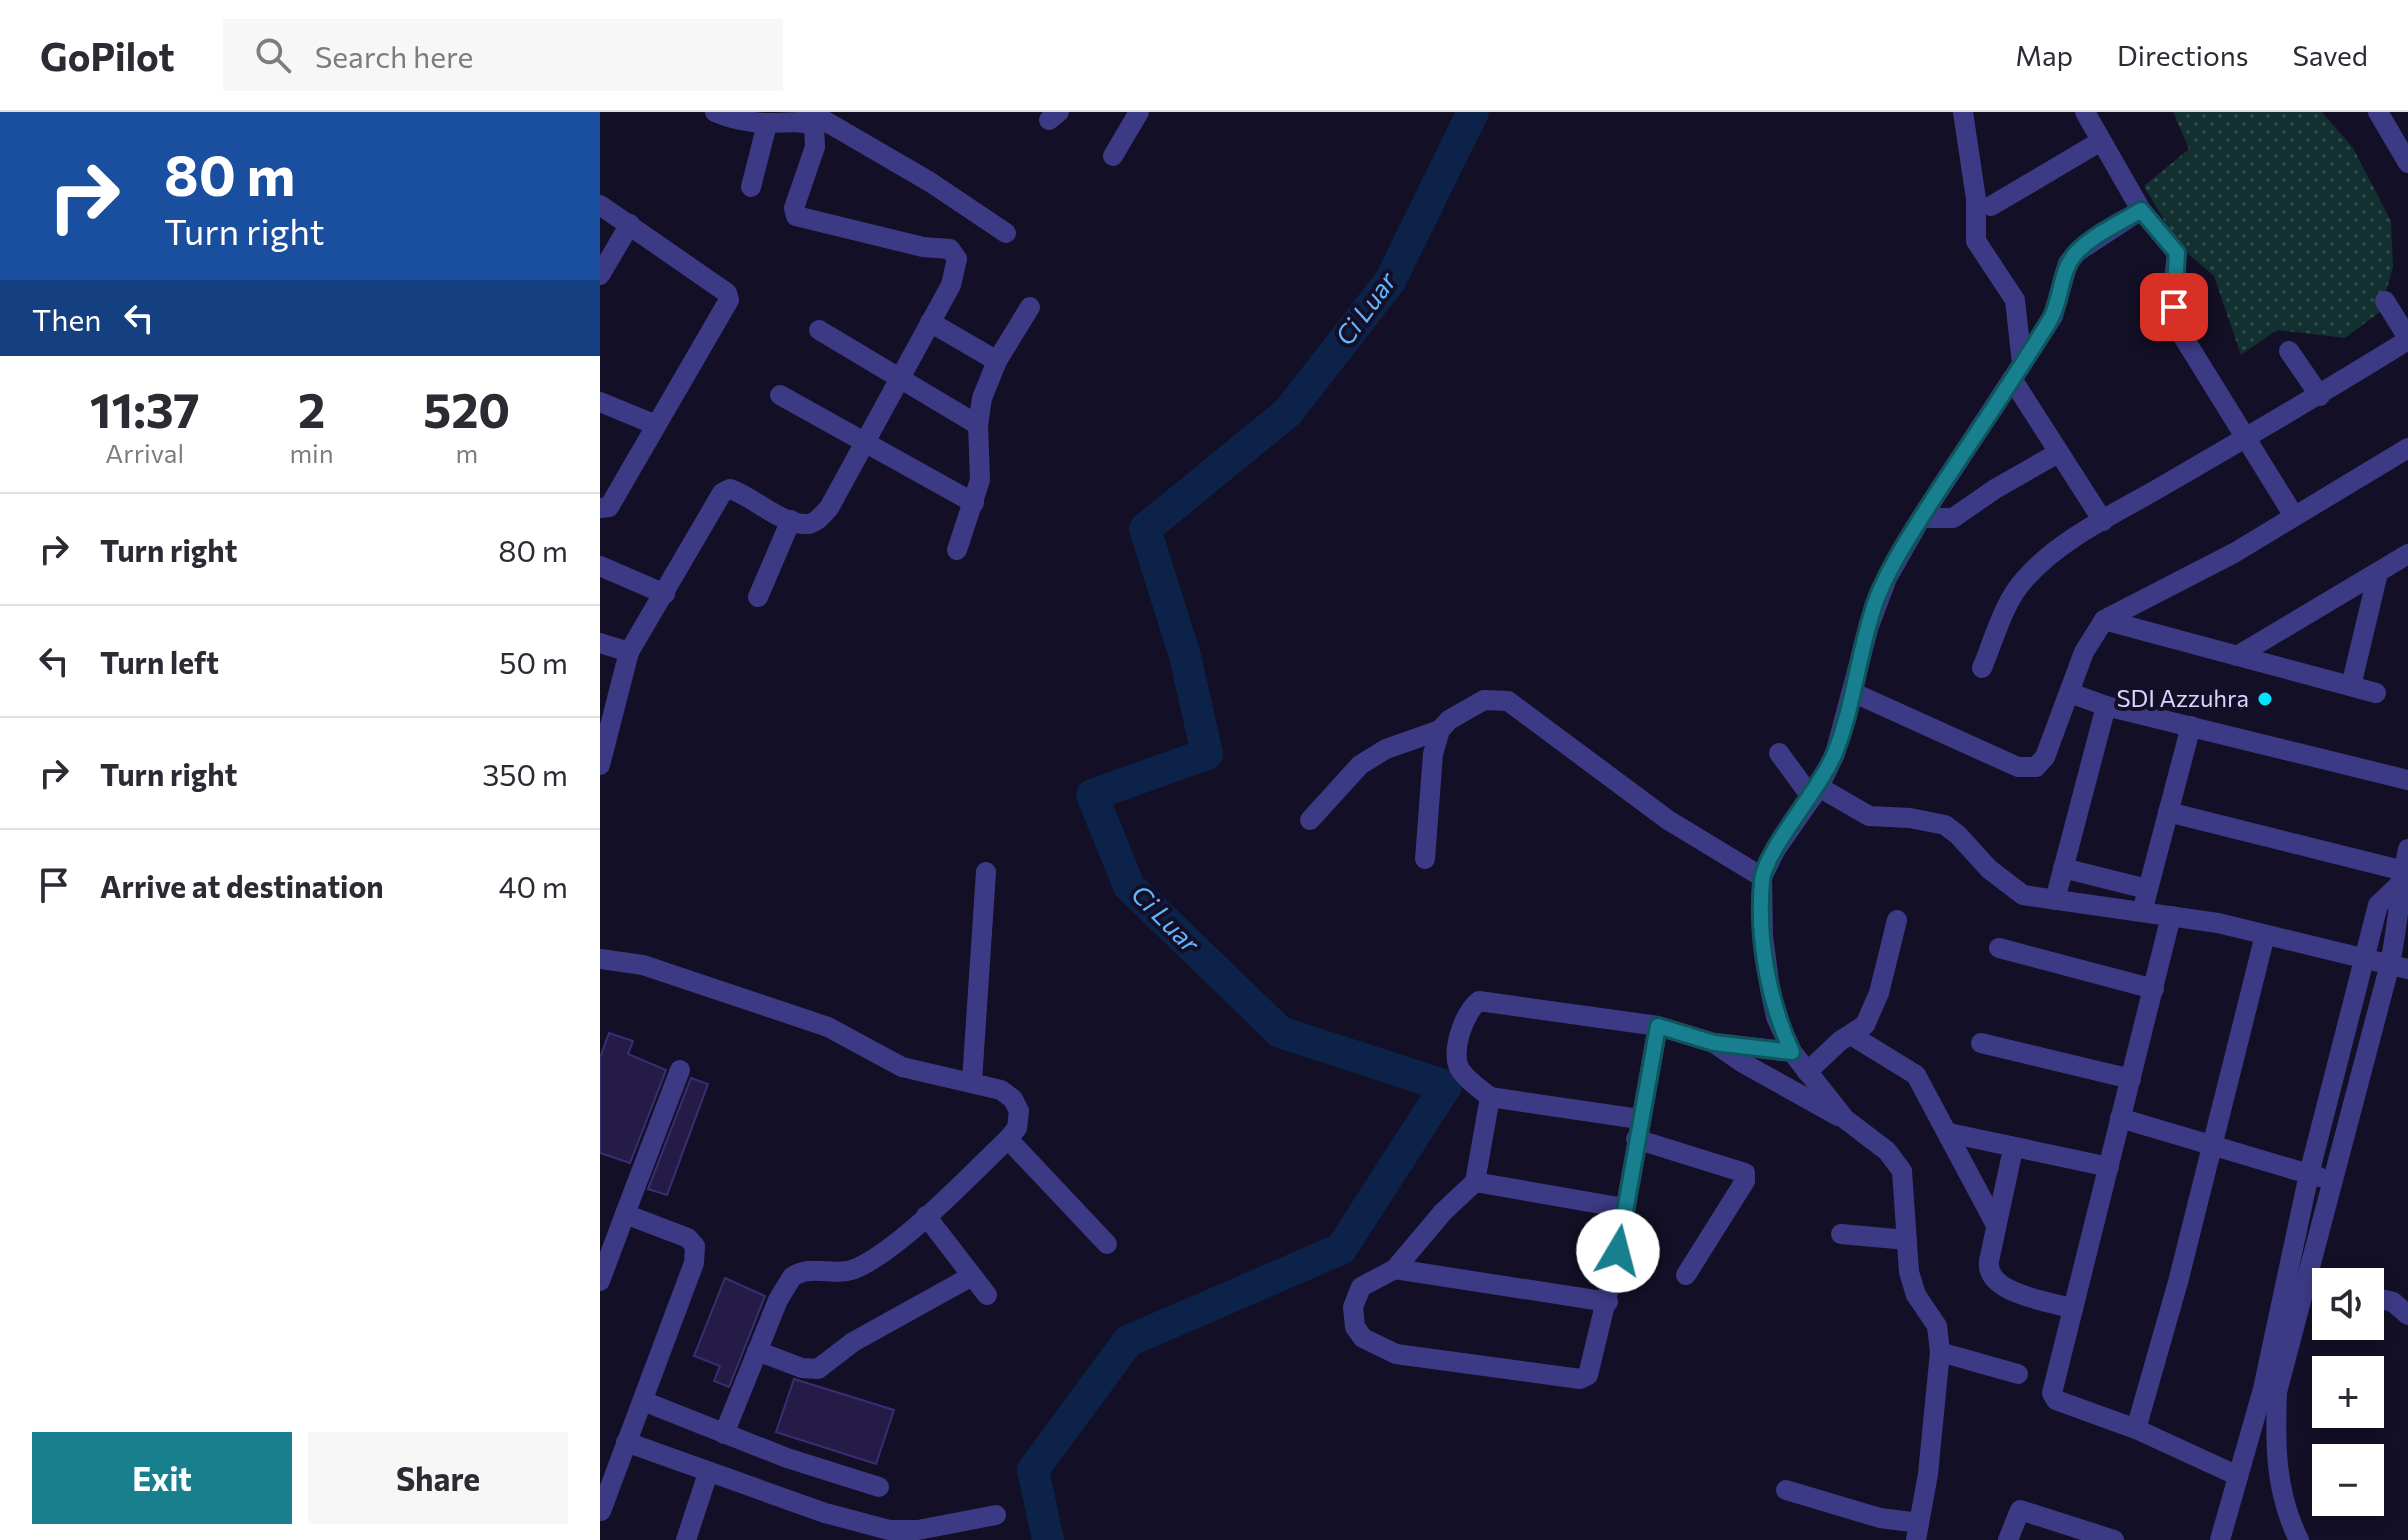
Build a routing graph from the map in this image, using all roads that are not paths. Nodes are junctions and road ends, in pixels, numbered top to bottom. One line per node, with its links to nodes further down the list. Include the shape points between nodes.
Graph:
1 (715, 112): 7 (street)
2 (1139, 112): 9 (street)
3 (1963, 112): 25 (street, via 1976,199 1976,241 2015,300)
4 (2085, 112): 8 (street)
5 (2378, 112): 10 (street)
6 (802, 121): 7 (street); 16 (street, via 815,115); 20 (street, via 814,126 816,136 796,216 956,253 951,285)
7 (767, 124): 11 (street)
8 (2101, 141): 13 (street); 14 (street)
9 (1113, 156)
10 (2408, 163)
11 (751, 187)
12 (600, 205): 15 (street)
13 (1991, 206)
14 (2141, 210): 25 (street, via 2077,252 2053,316); 32 (street, via 2177,253 2173,289 2179,330)
15 (630, 224): 17 (street); 30 (street, via 727,293 729,300)
16 (1006, 233)
17 (600, 275)
18 (2385, 301): 22 (street)
19 (1030, 307): 24 (street)
20 (930, 322): 24 (street); 26 (street)
21 (819, 330): 26 (street)
22 (2408, 339): 28 (street)
23 (2289, 351): 28 (street)
24 (997, 361): 31 (street)
25 (2017, 372): 35 (street); 39 (street)
26 (902, 379): 31 (street); 33 (street)
27 (780, 395): 33 (street)
28 (2320, 396): 32 (street)
29 (600, 402): 30 (street)
30 (656, 425): 37 (street, via 617,497 609,507)
31 (978, 425): 36 (street, via 982,465)
32 (2247, 437): 38 (street); 41 (street)
33 (867, 443): 36 (street); 40 (street, via 829,508 807,524)
34 (2408, 448): 38 (street)
35 (2058, 453): 39 (street, via 1953,518); 41 (street)
36 (974, 503): 42 (street)
37 (600, 508)
38 (2294, 516): 48 (street)
39 (1921, 518): 54 (street, via 1877,598)
40 (791, 520): 46 (street, via 741,492 722,493); 47 (street)
41 (2103, 521): 52 (street, via 2023,580)
42 (957, 550)
43 (2408, 554): 45 (street)
44 (600, 566): 46 (street)
45 (2378, 573): 51 (street); 53 (street)
46 (665, 594): 50 (street)
47 (758, 597)
48 (2104, 620): 51 (street); 55 (street, via 2084,652)
49 (600, 643): 50 (street)
50 (629, 652): 61 (street)
51 (2237, 656): 53 (street)
52 (1982, 668)
53 (2351, 686): 56 (street)
54 (1852, 692): 55 (street, via 2023,769 2041,763); 63 (street, via 1835,754)
55 (2070, 693): 57 (street)
56 (2376, 693)
57 (2106, 706): 58 (street); 68 (street)
58 (2191, 726): 62 (street); 64 (street)
59 (1440, 730): 65 (street, via 1386,749 1360,765); 67 (street, via 1433,754); 70 (street, via 1484,700 1508,701 1668,820)
60 (1779, 753): 63 (street)
61 (600, 765)
62 (2408, 780)
63 (1815, 793): 70 (street); 73 (street, via 1869,816 1945,825 2009,887)
64 (2168, 812): 71 (street); 72 (street)
65 (1310, 820)
66 (2408, 849): 71 (street)
67 (1425, 859)
68 (2063, 868): 72 (street); 73 (street)
69 (986, 872): 91 (street)
70 (1762, 877): 87 (street, via 1770,989)
71 (2402, 878): 79 (street, via 2378,905); 81 (street)
72 (2147, 889): 74 (street)
73 (2055, 900): 74 (street)
74 (2142, 912): 75 (street)
75 (2171, 916): 77 (street); 82 (street)
76 (1897, 920): 84 (street, via 1872,1012)
77 (2273, 934): 79 (street); 98 (street)
78 (1999, 948): 82 (street)
79 (2366, 957): 81 (street); 101 (street)
80 (600, 959): 91 (street, via 643,965 828,1027 902,1067)
81 (2399, 967): 102 (street)
82 (2154, 989): 90 (street)
83 (1658, 1026): 85 (street); 92 (street, via 1479,1001 1466,1016 1457,1062); 95 (street)
84 (1851, 1035): 89 (street); 96 (street, via 1916,1075)
85 (1714, 1043): 87 (street); 94 (street)
86 (1981, 1043): 90 (street)
87 (1792, 1052): 89 (street)
88 (680, 1070): 105 (street)
89 (1807, 1072): 94 (street)
90 (2131, 1079): 93 (street)
91 (972, 1081): 97 (street, via 1013,1099 1020,1120)
92 (1490, 1097): 95 (street); 103 (street)
93 (2120, 1118): 98 (street); 100 (street)
94 (1845, 1119): 109 (street, via 1887,1151 1902,1171)
95 (1638, 1129): 104 (street); 112 (street, via 1745,1173 1745,1181)
96 (1949, 1133): 99 (street); 107 (street)
97 (1008, 1139): 106 (street); 110 (street)
98 (2213, 1143): 101 (street); 125 (street)
99 (2013, 1149): 100 (street); 107 (street)
100 (2109, 1167): 118 (street)
101 (2309, 1174): 102 (street); 123 (street)
102 (2331, 1180): 123 (street)
103 (1475, 1182): 104 (street); 111 (street)
104 (1624, 1208): 117 (street)
105 (625, 1214): 114 (street); 124 (street, via 688,1238 696,1254)
106 (926, 1216): 113 (street); 120 (street, via 855,1269 800,1271 792,1277)
107 (1996, 1225): 118 (street, via 1988,1267 1994,1281)
108 (1841, 1234): 109 (street)
109 (1907, 1240): 121 (street, via 1909,1272 1916,1295 1937,1326)
110 (1107, 1244)
111 (1395, 1269): 117 (street); 117 (street, via 1361,1287 1353,1317 1363,1338 1396,1354 1580,1379 1591,1371)
112 (1686, 1275)
113 (972, 1276): 115 (street); 120 (street, via 853,1342 818,1369)
114 (600, 1281)
115 (987, 1295)
116 (2384, 1300): 119 (street)
117 (1608, 1302)
118 (2073, 1309): 125 (street, via 2054,1397)
119 (2408, 1315)
120 (757, 1351): 126 (street)
121 (1940, 1352): 122 (street); 134 (street)
122 (2018, 1374)
123 (2270, 1390): 129 (street); 139 (street, via 2281,1492)
124 (643, 1401): 126 (street); 127 (street)
125 (2136, 1429): 129 (street)
126 (724, 1434): 130 (street)
127 (626, 1442): 128 (street); 132 (street)
128 (708, 1473): 133 (street, via 889,1530 918,1530); 135 (street)
129 (2236, 1475): 138 (street)
130 (879, 1487)
131 (1786, 1490): 134 (street)
132 (601, 1511)
133 (996, 1515)
134 (1917, 1532)
135 (686, 1540)
136 (2008, 1540): 137 (street, via 2020,1510)
137 (2114, 1540)
138 (2220, 1540)
139 (2299, 1540)

